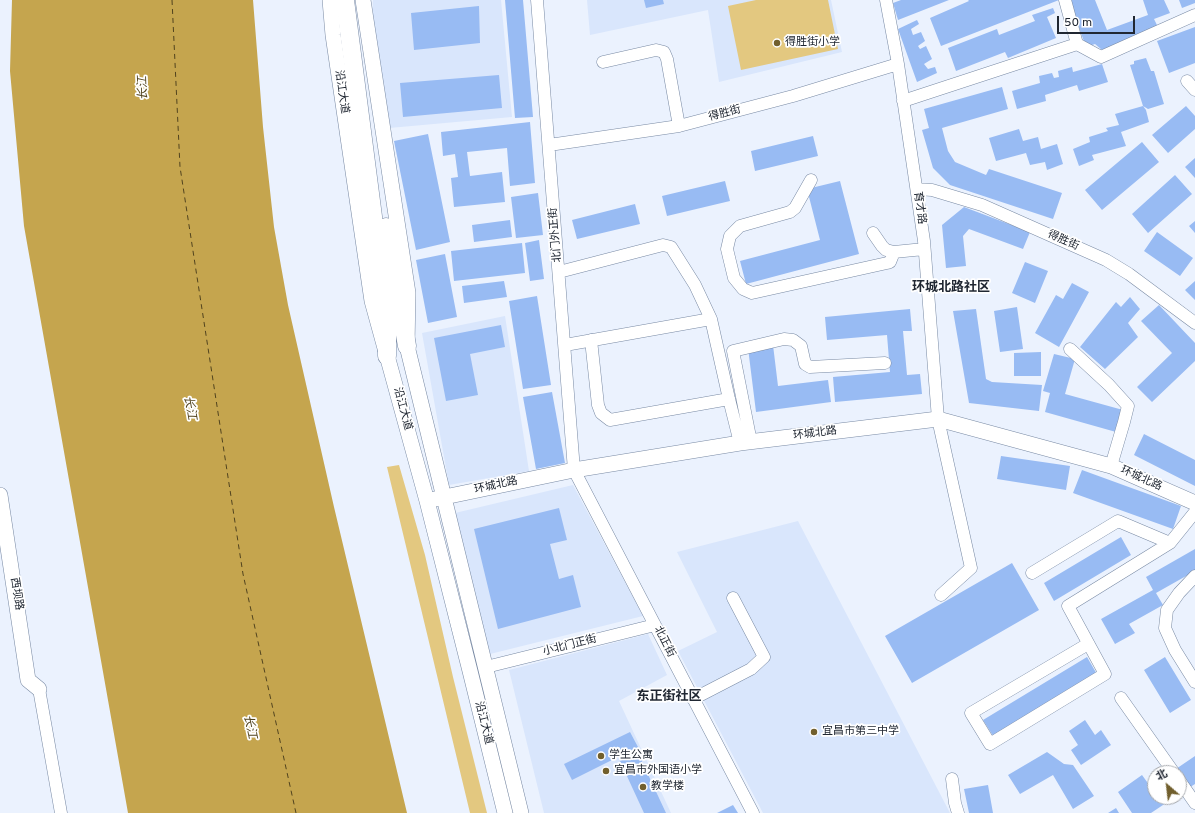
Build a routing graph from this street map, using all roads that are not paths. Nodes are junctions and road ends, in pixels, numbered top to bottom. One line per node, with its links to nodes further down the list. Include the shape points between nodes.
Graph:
1 (330, 0): 29 (main road, 沿江大道, via 366,270)
2 (345, 0): 29 (highway, via 387,325)
3 (354, 0): 27 (highway, via 378,183)
4 (364, 0): 27 (main road, 沿江大道, via 408,293)
5 (537, 0): 16 (street, 北门外正街)
6 (886, 0): 11 (street, 育才路)
7 (1065, 0): 9 (street)
8 (1195, 15): 9 (street, via 1101,57)
9 (1077, 44): 14 (street)
10 (603, 62): 15 (street, via 656,50 664,52)
11 (898, 64): 14 (street, 育才路); 15 (street, 得胜街, via 793,96)
12 (1187, 81): 13 (street)
13 (1195, 90)
14 (903, 101): 18 (street, 育才路)
15 (679, 126): 16 (street, 得胜街)
16 (549, 145): 22 (street, 北门外正街)
17 (811, 180): 21 (street, via 790,212 740,226 730,236 727,249 734,278 743,289 752,294 887,263)
18 (917, 189): 20 (street, 育才路); 24 (street, 得胜街, via 932,190 982,205 1106,260)
19 (873, 233): 21 (street, via 886,250)
20 (924, 249): 21 (street); 32 (street, 育才路)
21 (894, 252)
22 (559, 272): 23 (street, via 663,245 671,246 695,285); 26 (street, 北门外正街)
23 (711, 318): 25 (street); 31 (street)
24 (1195, 323)
25 (591, 340): 26 (street); 31 (street, via 598,405 600,412 610,420)
26 (564, 345): 35 (street, 北门外正街)
27 (407, 346): 37 (main road, 沿江大道)
28 (1070, 349): 34 (street, via 1128,406)
29 (387, 356): 38 (main road, 沿江大道)
30 (885, 363): 33 (street, via 810,367 805,364 801,346 793,340 784,339 733,351)
31 (729, 399): 33 (street)
32 (938, 419): 33 (main road, 环城北路); 34 (main road, 环城北路); 44 (street, 育才路, via 971,568)
33 (745, 442): 35 (main road, 环城北路)
34 (1111, 466): 39 (main road, 环城北路)
35 (574, 470): 37 (main road, 环城北路); 46 (street, 北正街)
36 (0, 495): 50 (main road, 西坝路, via 28,680)
37 (444, 497): 38 (main road, 环城北路); 48 (main road, 沿江大道)
38 (427, 501): 58 (main road, 沿江大道)
39 (1195, 503)
40 (1195, 512): 41 (street)
41 (1170, 543): 42 (street, via 1118,521); 47 (street, via 1068,606)
42 (1032, 573)
43 (1195, 576): 49 (street, via 1166,610 1165,628)
44 (941, 595)
45 (733, 598): 52 (street, via 764,658 751,669)
46 (655, 625): 48 (street, 小北门正街); 52 (street, 北正街)
47 (1088, 644): 47 (street, via 971,713 990,744 1105,674)
48 (486, 667): 59 (main road, 沿江大道)
49 (1195, 682)
50 (39, 689): 57 (street)
51 (1121, 698): 53 (street)
52 (693, 699): 60 (street, 北正街)
53 (1168, 765)
54 (952, 779): 61 (street, via 954,803)
55 (1187, 792): 56 (street)
56 (1195, 803)
57 (61, 813)
58 (505, 813)
59 (521, 813)
60 (753, 813)
61 (958, 813)

